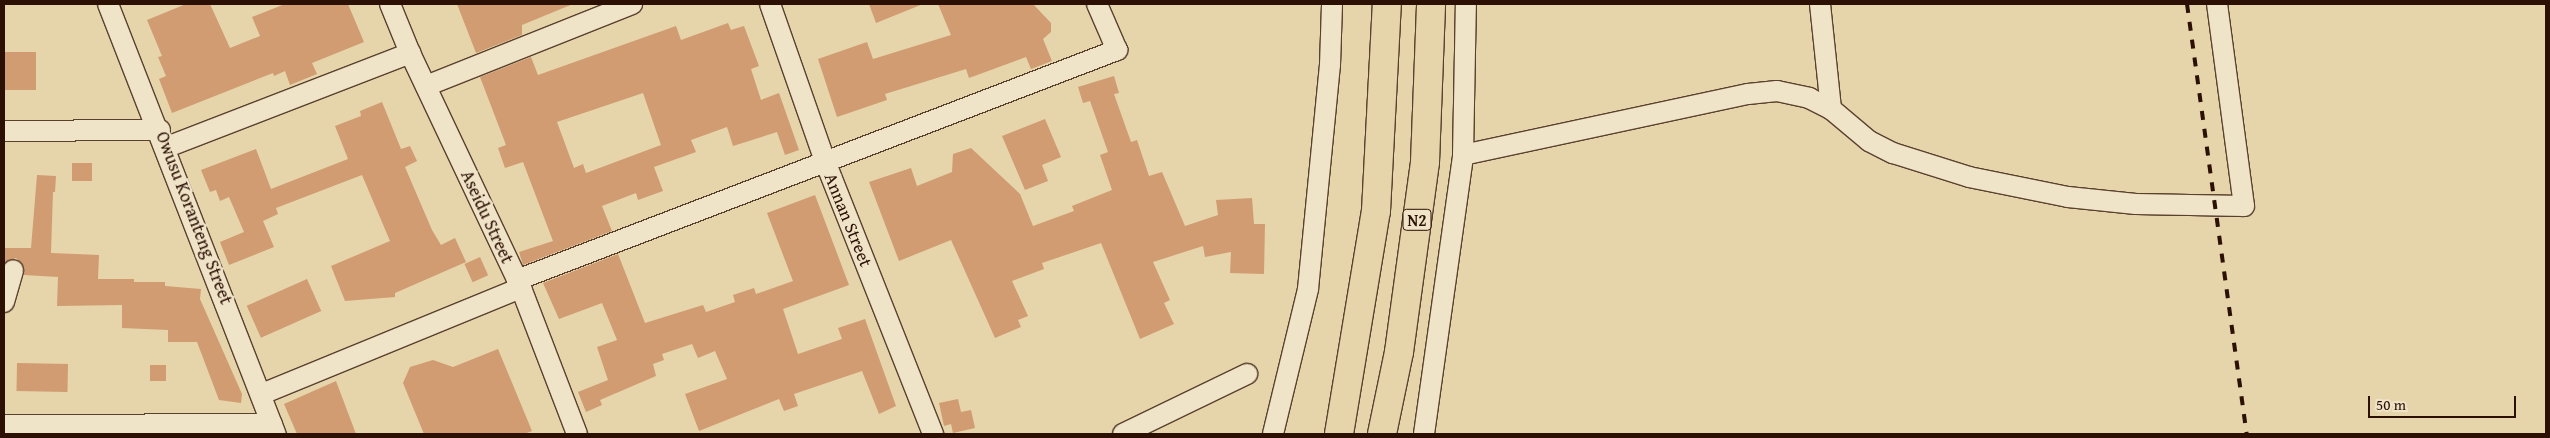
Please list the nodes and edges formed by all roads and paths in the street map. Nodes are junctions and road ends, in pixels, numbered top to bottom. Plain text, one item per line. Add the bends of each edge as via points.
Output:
1 (108, 4) edge
2 (390, 4) edge
3 (632, 4) edge
4 (770, 4) edge
5 (1097, 4) edge
6 (1332, 4) edge
7 (1386, 4) edge
8 (1431, 4) edge
9 (1466, 4) edge
10 (1820, 4) edge
11 (2216, 4) edge
12 (410, 53) junction
13 (426, 86) junction
14 (1831, 109) junction
15 (4, 131) edge
16 (163, 139) junction
17 (1463, 155) junction
18 (825, 161) junction
19 (13, 270) dead end
20 (519, 284) junction
21 (4, 302) edge
22 (1247, 374) dead end
23 (262, 394) junction
24 (4, 425) edge
25 (274, 429) edge
26 (577, 434) edge
27 (933, 434) edge
28 (1123, 434) edge
29 (1273, 434) edge
30 (1339, 434) edge
31 (1382, 434) edge
32 (1424, 434) edge

1 - 16 street, Owusu Koranteng Street
2 - 12 street, Aseidu Street
3 - 13 street
4 - 18 street, Annan Street
5 - 18 street via 1118,50
6 - 29 street via 1330,65 1308,289
7 - 30 highway, N2 via 1376,211
8 - 31 highway, N2 via 1425,162 1399,352
9 - 17 street
10 - 14 street
11 - 14 street via 2244,206 2136,204 2068,197 1969,177 1877,145
12 - 13 street, Aseidu Street
12 - 16 street
13 - 20 street, Aseidu Street
14 - 17 street via 1809,98 1777,91 1748,94
15 - 16 street
16 - 23 street, Owusu Koranteng Street
17 - 32 street
18 - 20 street
18 - 27 street, Annan Street
19 - 21 street
20 - 23 street
20 - 26 street, Aseidu Street
22 - 28 street
23 - 25 street, Owusu Koranteng Street
24 - 25 street

